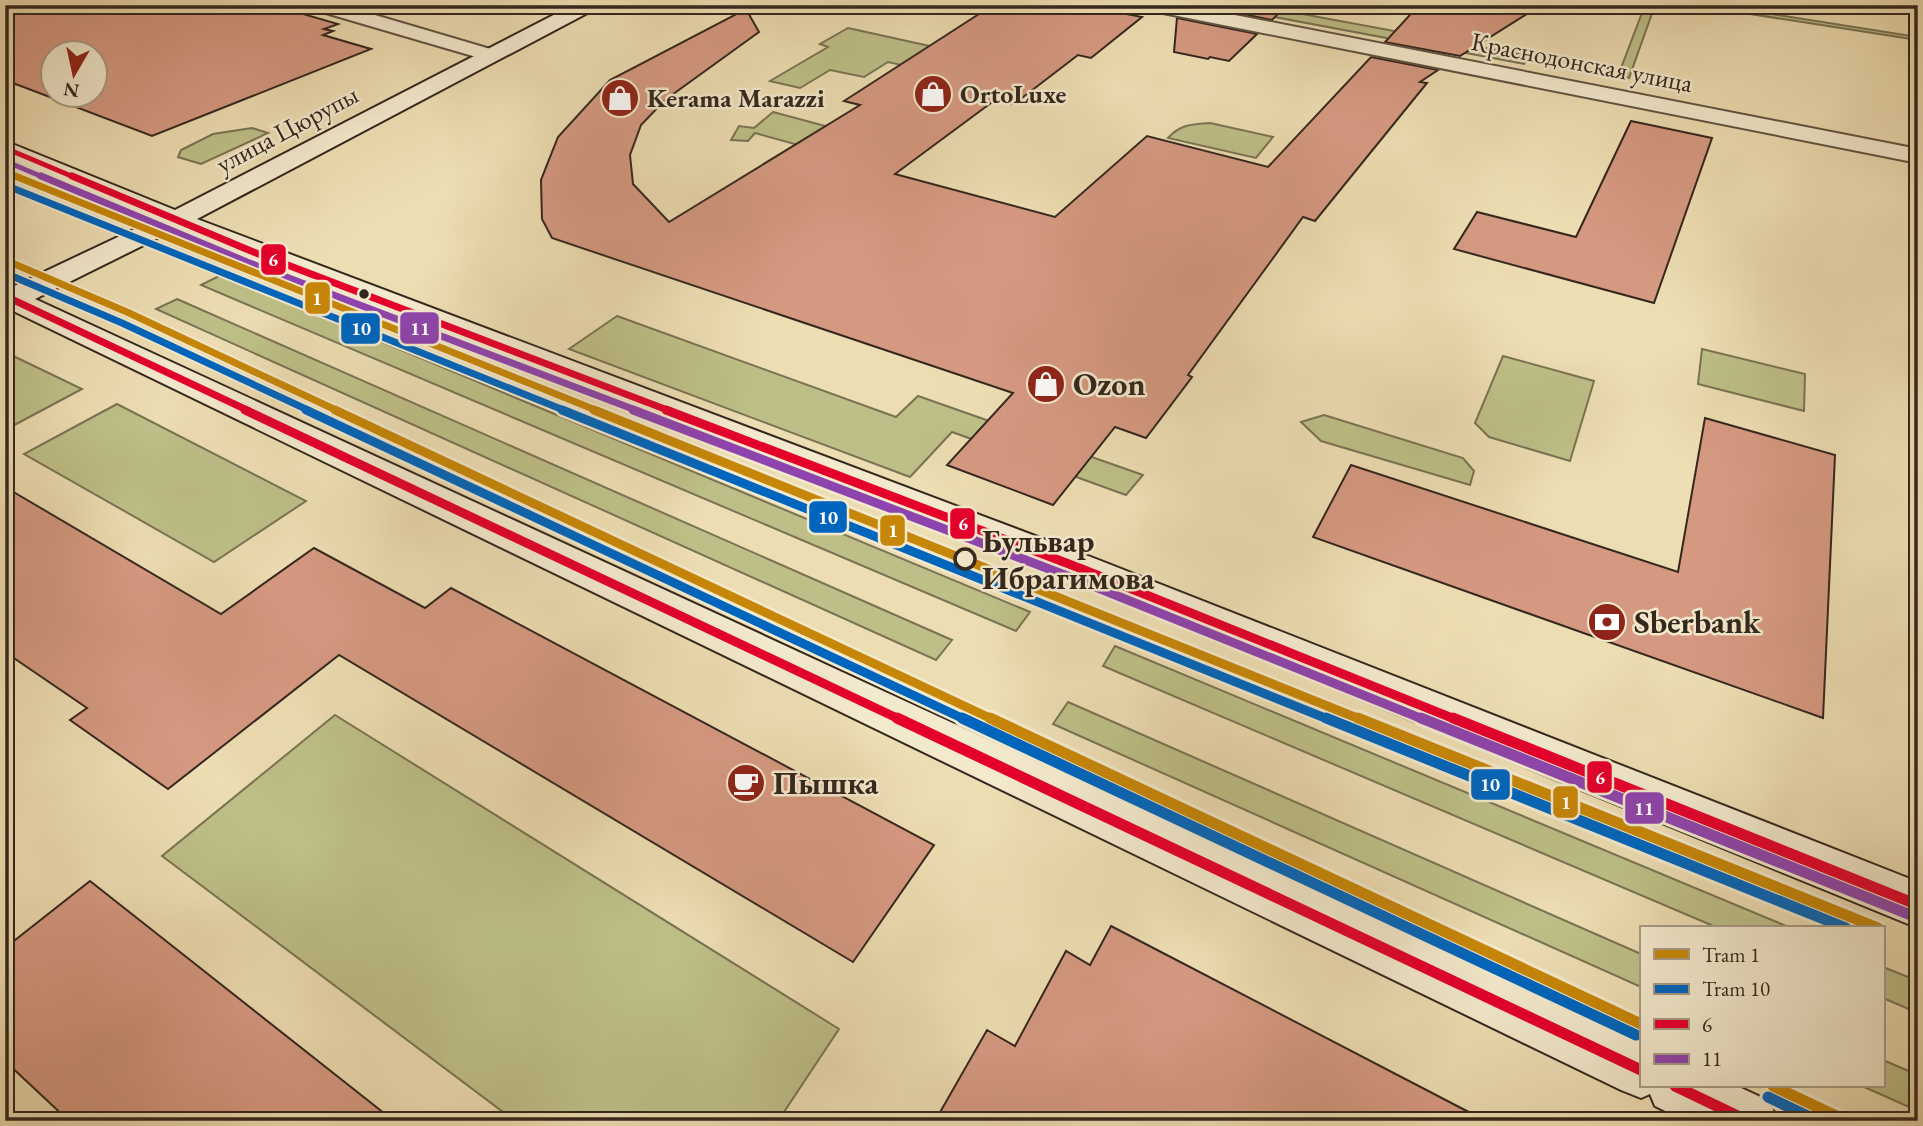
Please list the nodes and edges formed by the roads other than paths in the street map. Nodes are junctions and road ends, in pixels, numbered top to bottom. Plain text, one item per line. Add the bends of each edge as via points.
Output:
1 (318, 5) edge
2 (588, 5) edge
3 (1153, 5) edge
4 (490, 55) junction
5 (5, 148) edge
6 (1918, 156) edge
7 (177, 220) junction
8 (8, 297) edge
9 (1918, 905) edge
10 (1640, 1070) edge
11 (1679, 1088) edge
12 (1749, 1121) edge

1 - 4 main road
2 - 4 main road, улица Цюрупы
3 - 6 main road, Краснодонская улица
4 - 7 main road, улица Цюрупы
5 - 7 main road
7 - 8 main road, улица Цюрупы
7 - 9 main road via 1082,569
8 - 10 main road
11 - 12 main road

